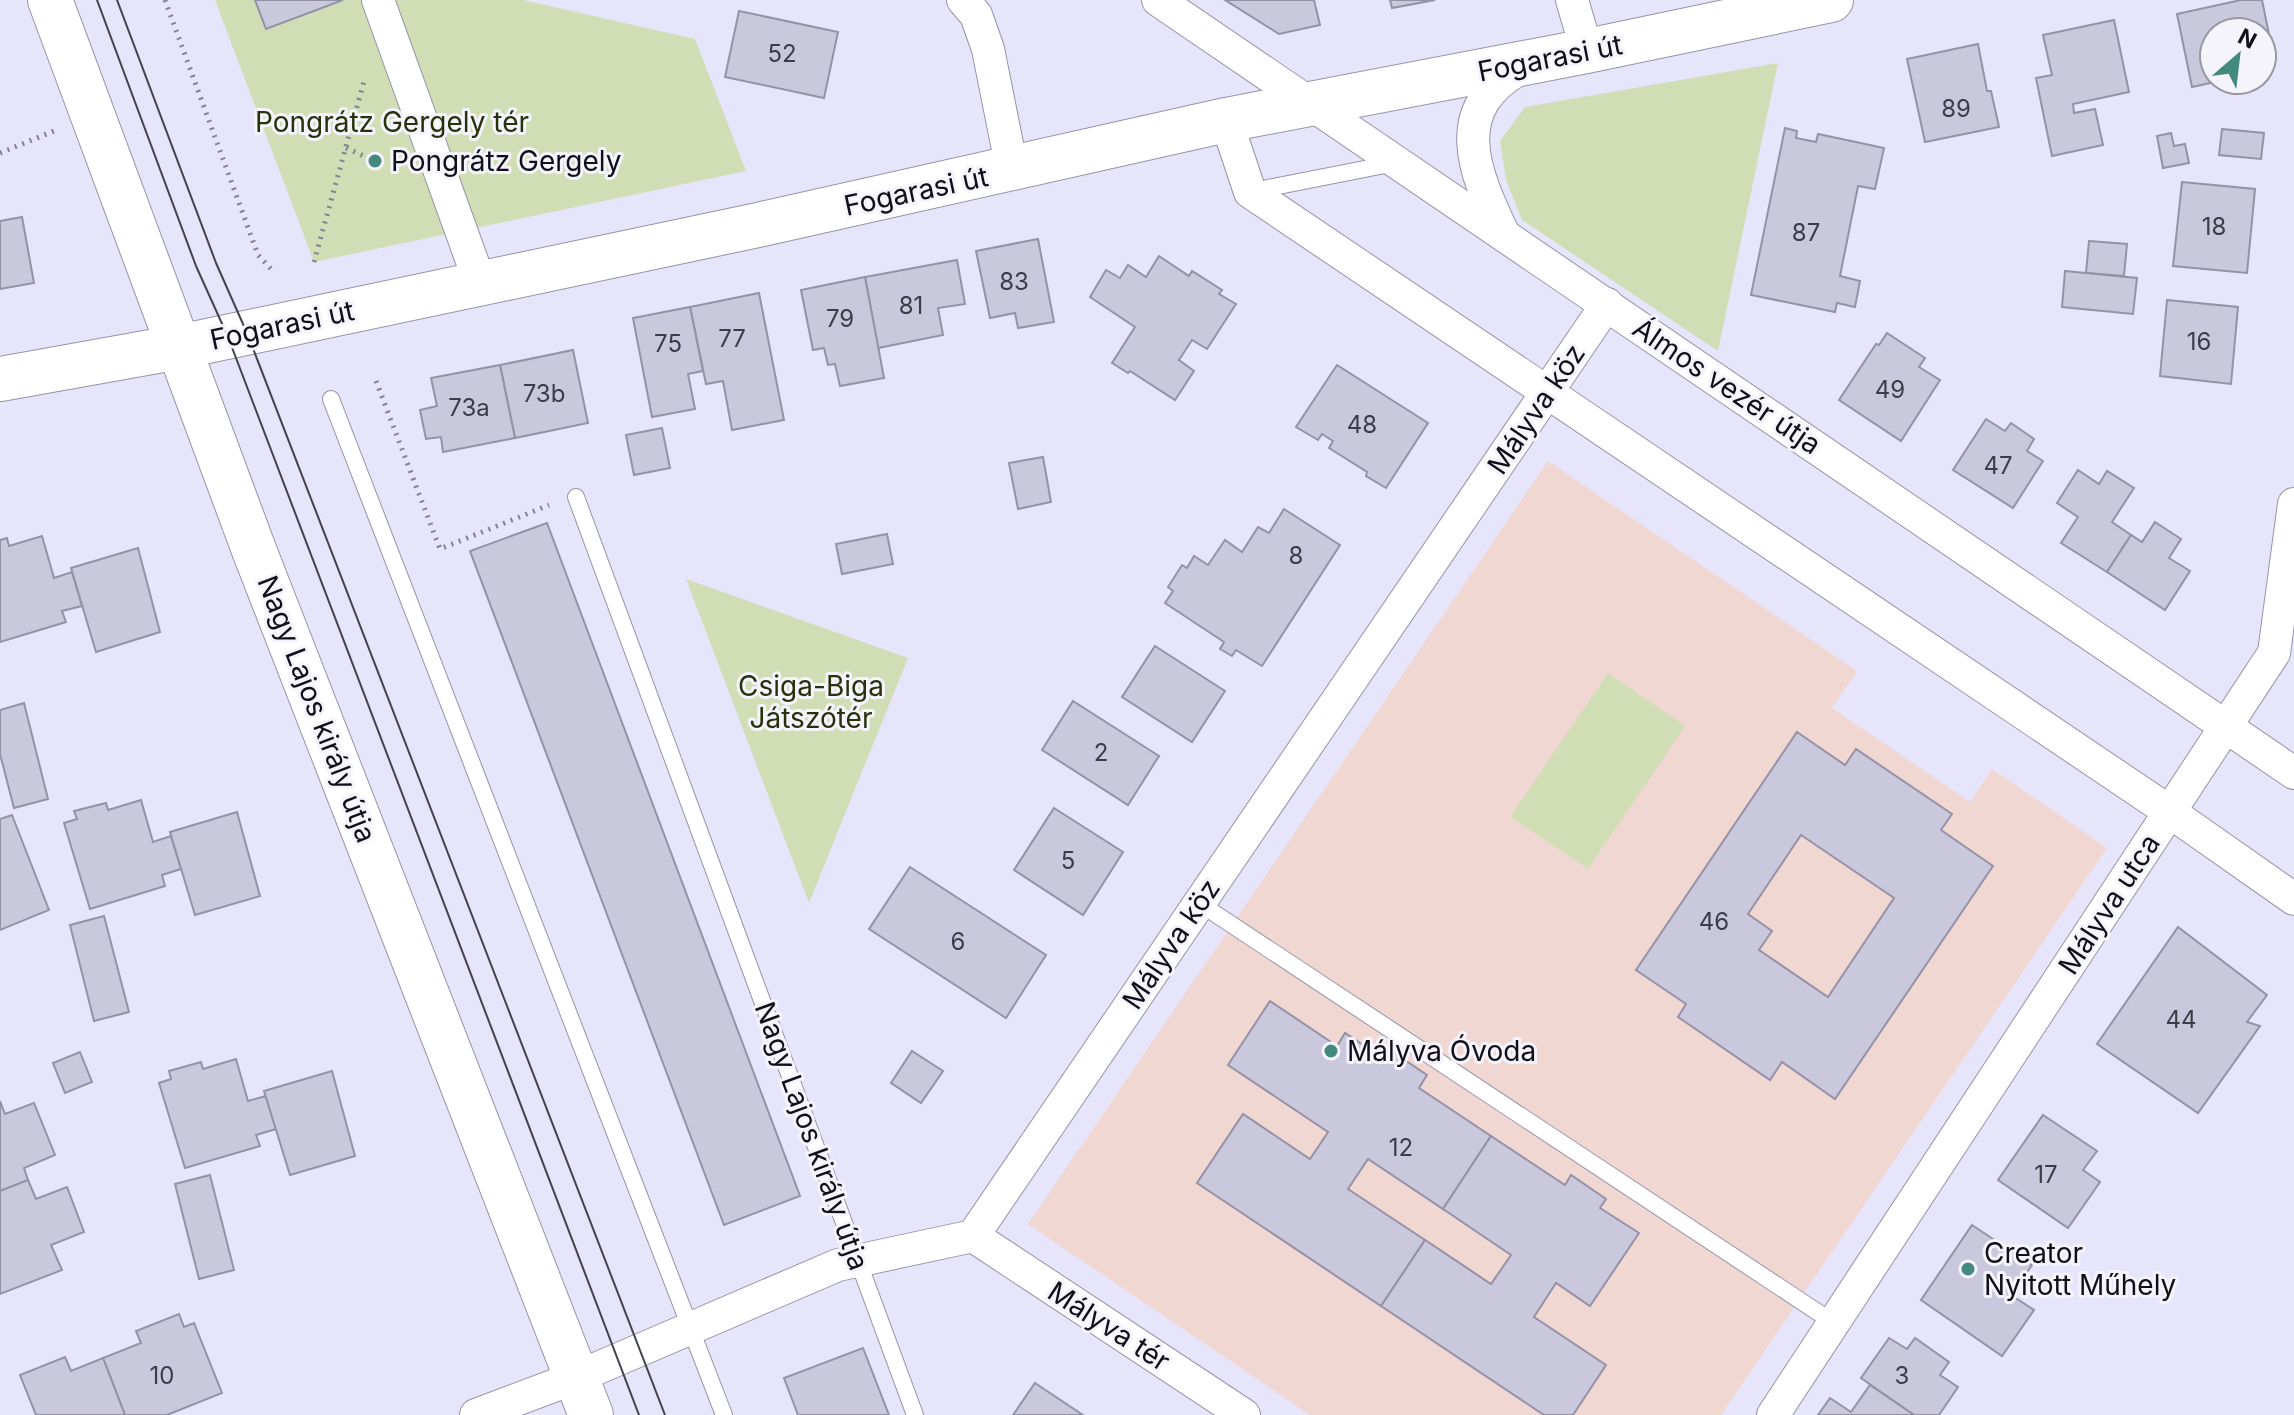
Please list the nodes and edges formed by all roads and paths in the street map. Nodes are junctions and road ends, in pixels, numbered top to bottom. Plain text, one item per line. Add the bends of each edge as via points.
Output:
1 (50, 0) edge
2 (165, 0) edge
3 (963, 0) edge
4 (1158, 0) edge
5 (1572, 0) edge
6 (1831, 0) edge
7 (381, 7) edge
8 (1587, 51) junction
9 (1534, 62) junction
10 (1312, 105) junction
11 (92, 115) junction
12 (1226, 120) junction
13 (346, 148) junction
14 (0, 153) edge
15 (375, 161) dead end
16 (1397, 163) junction
17 (1012, 169) junction
18 (1250, 192) junction
19 (1504, 235) junction
20 (314, 262) dead end
21 (273, 271) dead end
22 (480, 283) junction
23 (1607, 304) junction
24 (179, 347) junction
25 (0, 379) edge
26 (376, 381) dead end
27 (1547, 393) junction
28 (331, 399) dead end
29 (576, 497) joint
30 (2294, 504) edge
31 (2227, 725) junction
32 (2294, 773) edge
33 (2170, 812) junction
34 (2294, 899) edge
35 (1199, 903) junction
36 (973, 1236) junction
37 (858, 1262) junction
38 (1834, 1323) junction
39 (691, 1328) junction
40 (584, 1396) edge
41 (476, 1415) edge
42 (724, 1415) edge
43 (915, 1415) edge
44 (1244, 1415) edge
45 (1773, 1415) edge

1 - 11 main road, Nagy Lajos király útja
2 - 21 path via 258,255
3 - 17 street via 976,15 988,49
4 - 10 street, Álmos vezér útja
5 - 8 street
6 - 8 main road, Fogarasi út
7 - 13 path
7 - 22 street
8 - 9 main road, Fogarasi út
9 - 10 main road, Fogarasi út
9 - 19 street via 1489,93 1473,131 1477,173
10 - 12 main road, Fogarasi út
10 - 16 street, Álmos vezér útja
11 - 14 path
11 - 24 main road, Nagy Lajos király útja
12 - 17 main road, Fogarasi út
12 - 18 street
13 - 15 path
13 - 20 path
16 - 18 lane
16 - 19 street, Álmos vezér útja
17 - 22 main road, Fogarasi út
18 - 27 street
19 - 23 street, Álmos vezér útja
22 - 24 main road, Fogarasi út
23 - 27 street, Mályva köz
23 - 31 street, Álmos vezér útja
24 - 25 main road, Fogarasi út
24 - 40 main road, Nagy Lajos király útja
26 - 29 path via 440,549
27 - 33 street
27 - 35 street, Mályva köz
28 - 39 lane
29 - 37 lane, Nagy Lajos király útja
30 - 31 street, Mályva utca via 2274,653
31 - 32 street, Álmos vezér útja
31 - 33 street, Mályva utca
33 - 34 street
33 - 38 street, Mályva utca
35 - 36 street, Mályva köz
35 - 38 lane
36 - 37 street
36 - 44 street, Mályva tér
37 - 39 street via 838,1265
37 - 43 lane, Nagy Lajos király útja
38 - 45 street
39 - 40 street
39 - 42 lane
40 - 41 street

